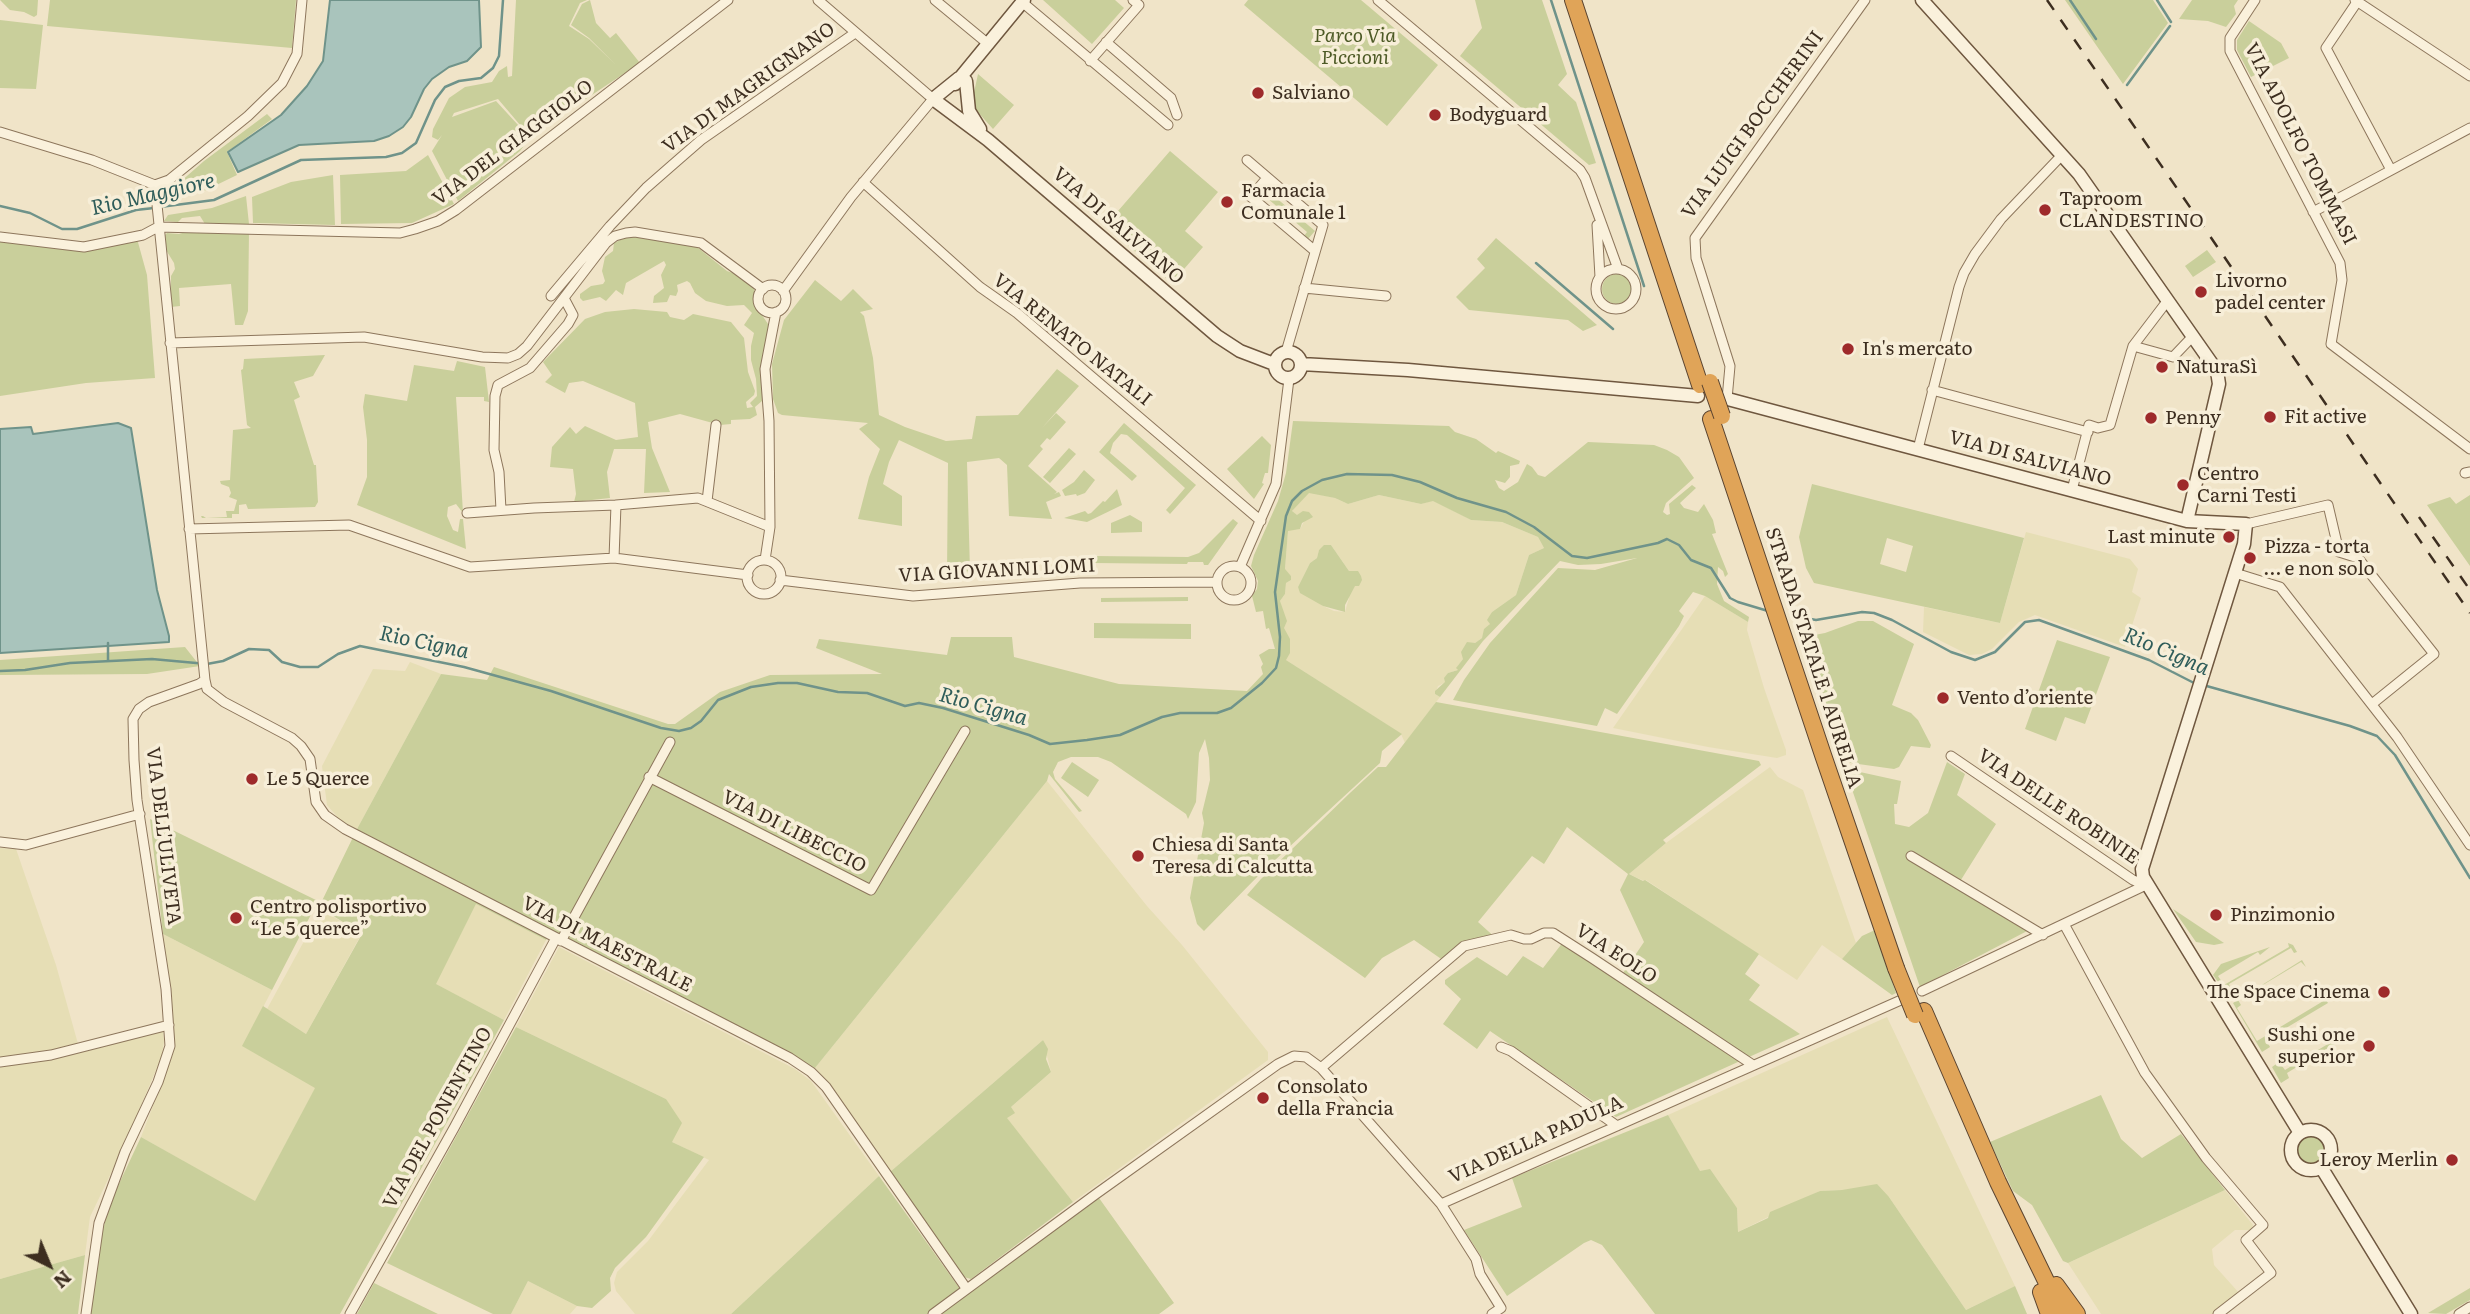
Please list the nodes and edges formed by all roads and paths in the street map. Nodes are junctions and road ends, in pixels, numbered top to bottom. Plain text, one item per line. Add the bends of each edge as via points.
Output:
1 (302, 0) edge
2 (727, 0) edge
3 (817, 0) edge
4 (935, 0) edge
5 (1378, 0) edge
6 (1573, 0) edge
7 (1584, 0) edge
8 (1866, 0) edge
9 (1922, 0) edge
10 (2255, 0) edge
11 (1023, 1) edge
12 (2356, 1) edge
13 (1136, 2) edge
14 (855, 33) junction
15 (987, 43) junction
16 (1106, 43) junction
17 (1090, 61) junction
18 (2470, 76) edge
19 (962, 80) junction
20 (935, 104) junction
21 (1177, 115) dead end
22 (1168, 125) dead end
23 (2470, 128) edge
24 (0, 132) edge
25 (988, 140) junction
26 (2062, 155) junction
27 (1247, 160) dead end
28 (2390, 170) junction
29 (1267, 178) junction
30 (863, 183) junction
31 (155, 185) junction
32 (1595, 209) junction
33 (2313, 212) junction
34 (158, 223) junction
35 (0, 237) edge
36 (1315, 251) junction
37 (1618, 269) junction
38 (1600, 277) junction
39 (1304, 288) junction
40 (763, 289) junction
41 (783, 291) junction
42 (551, 296) dead end
43 (1386, 296) dead end
44 (564, 298) junction
45 (2165, 304) dead end
46 (776, 312) junction
47 (2193, 336) junction
48 (170, 343) junction
49 (2133, 346) junction
50 (1286, 352) junction
51 (1274, 363) junction
52 (1301, 364) junction
53 (1289, 379) junction
54 (1703, 388) junction
55 (1932, 390) junction
56 (1726, 398) joint
57 (716, 425) dead end
58 (2088, 432) junction
59 (1917, 449) junction
60 (2470, 449) edge
61 (2072, 490) junction
62 (707, 501) junction
63 (616, 505) junction
64 (501, 510) junction
65 (467, 513) dead end
66 (1261, 521) junction
67 (2187, 521) junction
68 (2246, 524) junction
69 (770, 527) junction
70 (189, 529) junction
71 (614, 558) junction
72 (765, 560) junction
73 (1240, 567) junction
74 (2235, 573) junction
75 (748, 575) junction
76 (780, 580) junction
77 (1217, 582) junction
78 (204, 675) junction
79 (2372, 704) junction
80 (965, 732) dead end
81 (670, 742) dead end
82 (1951, 756) dead end
83 (649, 777) junction
84 (140, 814) junction
85 (0, 842) edge
86 (2470, 845) edge
87 (1911, 856) dead end
88 (2146, 885) junction
89 (2064, 925) junction
90 (2043, 935) junction
91 (558, 939) junction
92 (1922, 991) dead end
93 (1901, 1000) dead end
94 (1920, 1013) junction
95 (169, 1025) junction
96 (1501, 1047) dead end
97 (0, 1062) edge
98 (1753, 1065) junction
99 (1321, 1068) junction
100 (1617, 1126) junction
101 (2300, 1132) junction
102 (2321, 1167) junction
103 (1441, 1203) junction
104 (2032, 1251) junction
105 (966, 1288) junction
106 (2470, 1307) edge
107 (86, 1314) edge
108 (350, 1314) edge
109 (933, 1314) edge
110 (1492, 1314) edge
111 (2050, 1314) edge
112 (2062, 1314) edge
113 (2077, 1314) edge
114 (2218, 1314) edge
115 (2411, 1314) edge
116 (2459, 1314) edge

1 - 31 street via 298,54 276,91 169,180
2 - 34 street, VIA DEL GIAGGIOLO via 438,221 400,233
3 - 14 street, VIA DI SALVIANO
4 - 15 street
5 - 32 street via 1580,170
6 - 54 highway, STRADA STATALE 1 AURELIA
7 - 54 highway, STRADA STATALE 1 AURELIA
8 - 56 street, VIA LUIGI BOCCHERINI via 1695,238 1696,258 1730,366
9 - 26 street
10 - 33 street, VIA ADOLFO TOMMASI via 2230,38 2230,51
11 - 15 street
11 - 17 street
12 - 18 street
12 - 28 street via 2326,48
13 - 16 street
14 - 20 street, VIA DI SALVIANO
14 - 42 street, VIA DI MAGRIGNANO via 680,158 610,226
15 - 19 street
16 - 17 street
16 - 21 street via 1171,98
17 - 22 street
19 - 20 street
19 - 25 street via 969,111
20 - 25 street, VIA DI SALVIANO
20 - 30 street
23 - 28 street
24 - 31 street
25 - 51 street, VIA DI SALVIANO via 1217,336
26 - 47 street
26 - 55 street via 2001,219 1964,273
27 - 29 street
28 - 33 street
29 - 36 street via 1322,225
29 - 36 street via 1251,197
30 - 41 street
30 - 66 street, VIA RENATO NATALI via 980,287 1017,313
31 - 34 street
32 - 37 street
32 - 38 street
33 - 60 street, VIA ADOLFO TOMMASI via 2343,274 2331,344
34 - 35 street, VIA DEL GIAGGIOLO via 143,235 84,247
34 - 48 street
36 - 39 street
37 - 38 street
37 - 38 street via 1630,274 1636,285 1634,298 1625,307 1612,309 1601,303 1596,292
39 - 43 street
39 - 50 street
40 - 41 street via 773,285
40 - 44 street via 701,243 635,232 610,240
40 - 46 street via 760,306
41 - 46 street via 785,303
44 - 48 street via 527,346 503,359 364,337
44 - 64 street via 573,315 568,324 530,368 498,385 494,450
45 - 49 street
46 - 69 street via 765,369
47 - 49 street via 2173,357
47 - 67 street via 2219,381
48 - 70 street
49 - 58 street via 2110,425 2090,425
50 - 51 street
50 - 52 street via 1297,356
51 - 53 street via 1278,375
52 - 53 street via 1298,374
52 - 54 street
53 - 66 street via 1279,472
54 - 94 highway, STRADA STATALE 1 AURELIA, bridge via 1717,417
55 - 58 street
55 - 59 street
56 - 59 street, VIA DI SALVIANO
57 - 62 street
58 - 61 street
59 - 61 street, VIA DI SALVIANO
61 - 67 street, VIA DI SALVIANO
62 - 63 street
62 - 69 street
63 - 64 street
63 - 71 street
64 - 65 street
66 - 73 street
67 - 68 street, VIA DI SALVIANO
68 - 74 street
68 - 79 street, VIA DI SALVIANO via 2329,505 2339,552 2358,558 2434,654
69 - 72 street
70 - 71 street via 349,524 470,567
70 - 78 street
71 - 75 street
72 - 75 street via 754,564
72 - 76 street via 778,568
73 - 77 street via 1225,569
73 - 77 street via 1251,579 1243,597 1224,597
74 - 79 street via 2280,587
74 - 88 street via 2142,869
75 - 76 street via 750,586 759,593 771,592
76 - 77 street, VIA GIOVANNI LOMI via 913,596 1080,583
78 - 84 street, VIA DELL'ULIVETA via 199,684 149,702 134,716
78 - 91 street, VIA DI MAESTRALE via 207,690 301,746 310,759 316,802 345,830
79 - 86 street
80 - 83 street, VIA DI LIBECCIO via 871,890
81 - 83 street
82 - 88 street, VIA DELLE ROBINIE
83 - 91 street
84 - 85 street via 26,845
84 - 95 street, VIA DELL'ULIVETA
87 - 90 street
88 - 89 street
88 - 101 street
89 - 90 street
89 - 114 street via 2145,1073 2206,1158 2263,1226 2246,1240 2271,1273
90 - 92 street
91 - 105 street, VIA DI MAESTRALE via 811,1072
91 - 108 street, VIA DEL PONENTINO
93 - 98 street, VIA DELLA PADULA
94 - 104 highway, STRADA STATALE 1 AURELIA
94 - 111 highway, STRADA STATALE 1 AURELIA via 1969,1142
95 - 97 street via 51,1055
95 - 107 street, VIA DELL'ULIVETA via 170,1046 158,1082 99,1223
96 - 100 street
98 - 99 street, VIA EOLO via 1553,933 1544,933 1531,939 1511,936 1464,946
98 - 100 street, VIA DELLA PADULA
99 - 103 street, VIA DELLA PADULA
99 - 105 street via 1297,1055 1278,1064
100 - 103 street, VIA DELLA PADULA
101 - 102 street via 2316,1130 2328,1139 2330,1155
101 - 102 street via 2291,1147 2293,1160 2307,1170
102 - 115 street
103 - 110 street via 1501,1308
104 - 112 highway, STRADA STATALE 1 AURELIA
104 - 113 highway
105 - 109 street
106 - 116 street

